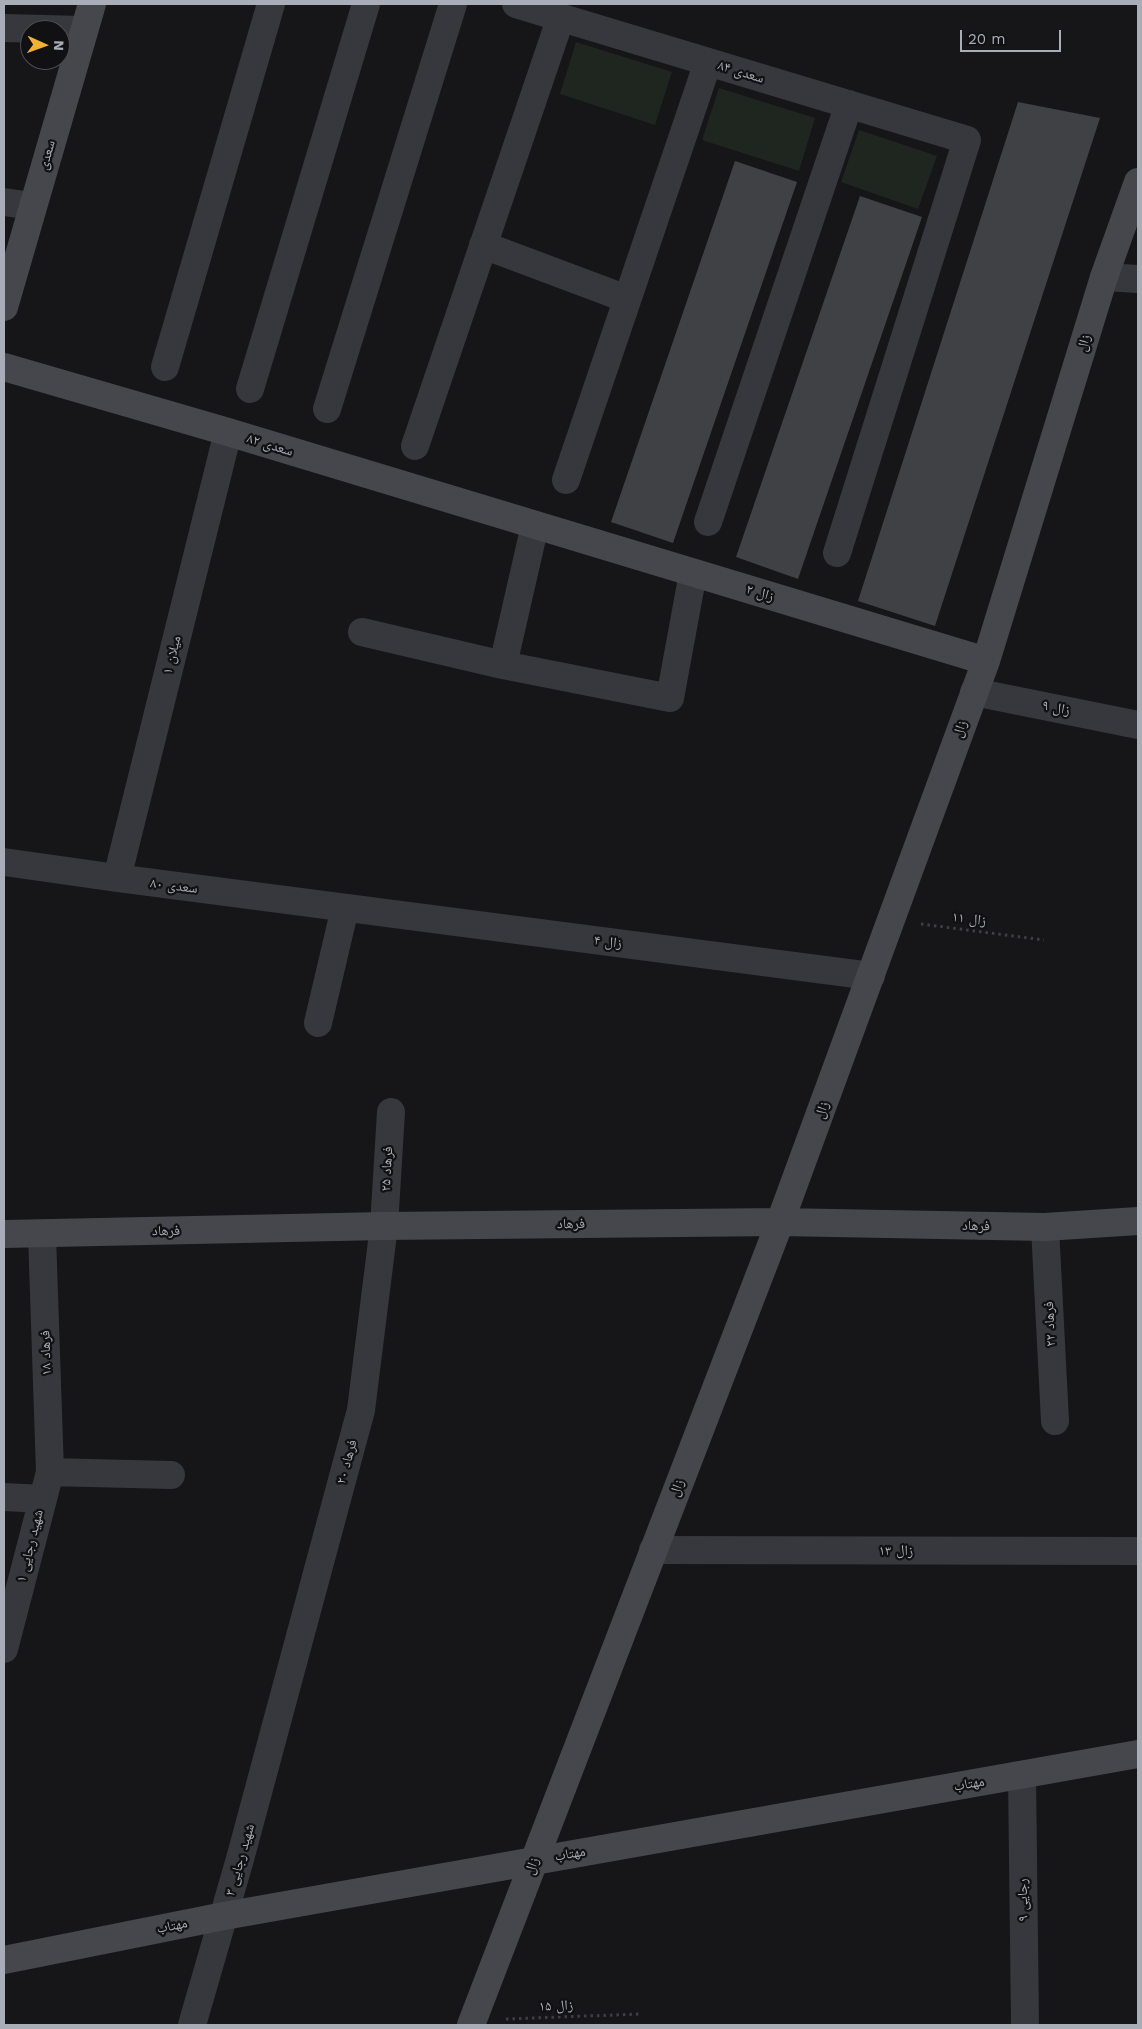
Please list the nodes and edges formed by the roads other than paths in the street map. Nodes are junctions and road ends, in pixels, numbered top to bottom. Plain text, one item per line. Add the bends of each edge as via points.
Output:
1 (92, 4) edge
2 (271, 4) edge
3 (366, 4) edge
4 (453, 4) edge
5 (516, 4) edge
6 (561, 18) junction
7 (4, 28) edge
8 (83, 30) junction
9 (708, 62) junction
10 (849, 104) junction
11 (1138, 182) edge
12 (4, 202) edge
13 (32, 206) junction
14 (483, 245) junction
15 (1104, 277) junction
16 (1138, 279) edge
17 (628, 300) junction
18 (4, 307) edge
19 (4, 367) edge
20 (165, 367) dead end
21 (250, 389) dead end
22 (327, 409) dead end
23 (228, 432) junction
24 (415, 446) dead end
25 (566, 480) dead end
26 (708, 522) dead end
27 (535, 526) junction
28 (837, 553) dead end
29 (693, 573) junction
30 (362, 632) dead end
31 (986, 661) junction
32 (503, 665) junction
33 (974, 692) junction
34 (1138, 725) edge
35 (4, 862) edge
36 (117, 878) junction
37 (345, 908) junction
38 (871, 976) junction
39 (318, 1023) dead end
40 (391, 1112) dead end
41 (1138, 1221) edge
42 (780, 1222) junction
43 (384, 1226) junction
44 (1045, 1227) junction
45 (4, 1234) edge
46 (42, 1234) junction
47 (1055, 1421) dead end
48 (50, 1472) junction
49 (171, 1475) dead end
50 (4, 1497) edge
51 (42, 1499) junction
52 (653, 1550) junction
53 (1138, 1551) edge
54 (4, 1649) edge
55 (285, 1693) joint
56 (1138, 1754) edge
57 (1022, 1775) junction
58 (534, 1860) junction
59 (224, 1916) junction
60 (4, 1960) edge
61 (472, 2023) edge
62 (192, 2025) edge
63 (1025, 2025) edge

1 - 8 street, سعدی
2 - 20 street
3 - 21 street
4 - 22 street
5 - 6 street, سعدی ۸۴
6 - 9 street, سعدی ۸۴
6 - 14 street
7 - 8 street
8 - 13 street, سعدی
9 - 10 street, سعدی ۸۴
9 - 17 street
10 - 26 street
10 - 28 street, سعدی ۸۴ via 967,140
11 - 15 street, زال
12 - 13 street
13 - 18 street, سعدی
14 - 17 street
14 - 24 street
15 - 16 street
15 - 31 street, زال
17 - 25 street
19 - 23 street, سعدی ۸۲
23 - 27 street, سعدی ۸۲
23 - 36 street, میلان ۱
27 - 29 street, زال ۲
27 - 32 street
29 - 31 street, زال ۲
29 - 32 street via 670,698
30 - 32 street
31 - 33 street, زال
33 - 34 street, زال ۹
33 - 38 street, زال
35 - 36 street, سعدی ۸۰
36 - 37 street, سعدی ۸۰
37 - 38 street, زال ۴
37 - 39 street
38 - 42 street, زال
40 - 43 street, فرهاد ۲۵
41 - 44 street, فرهاد
42 - 43 street, فرهاد
42 - 44 street, فرهاد
42 - 52 street, زال
43 - 46 street, فرهاد
43 - 55 street, فرهاد ۲۰ via 361,1410
44 - 47 street, فرهاد ۲۲
45 - 46 street, فرهاد
46 - 48 street, فرهاد ۱۸
48 - 49 street
48 - 51 street, شهید رجایی ۱
50 - 51 street
51 - 54 street, شهید رجایی ۱
52 - 53 street, زال ۱۳
52 - 58 street, زال
55 - 59 street, شهید رجایی ۳
56 - 57 street, مهتاب
57 - 58 street, مهتاب
57 - 63 street, رجایی ۹
58 - 59 street, مهتاب
58 - 61 street, زال
59 - 60 street, مهتاب
59 - 62 street, شهید رجایی ۳

